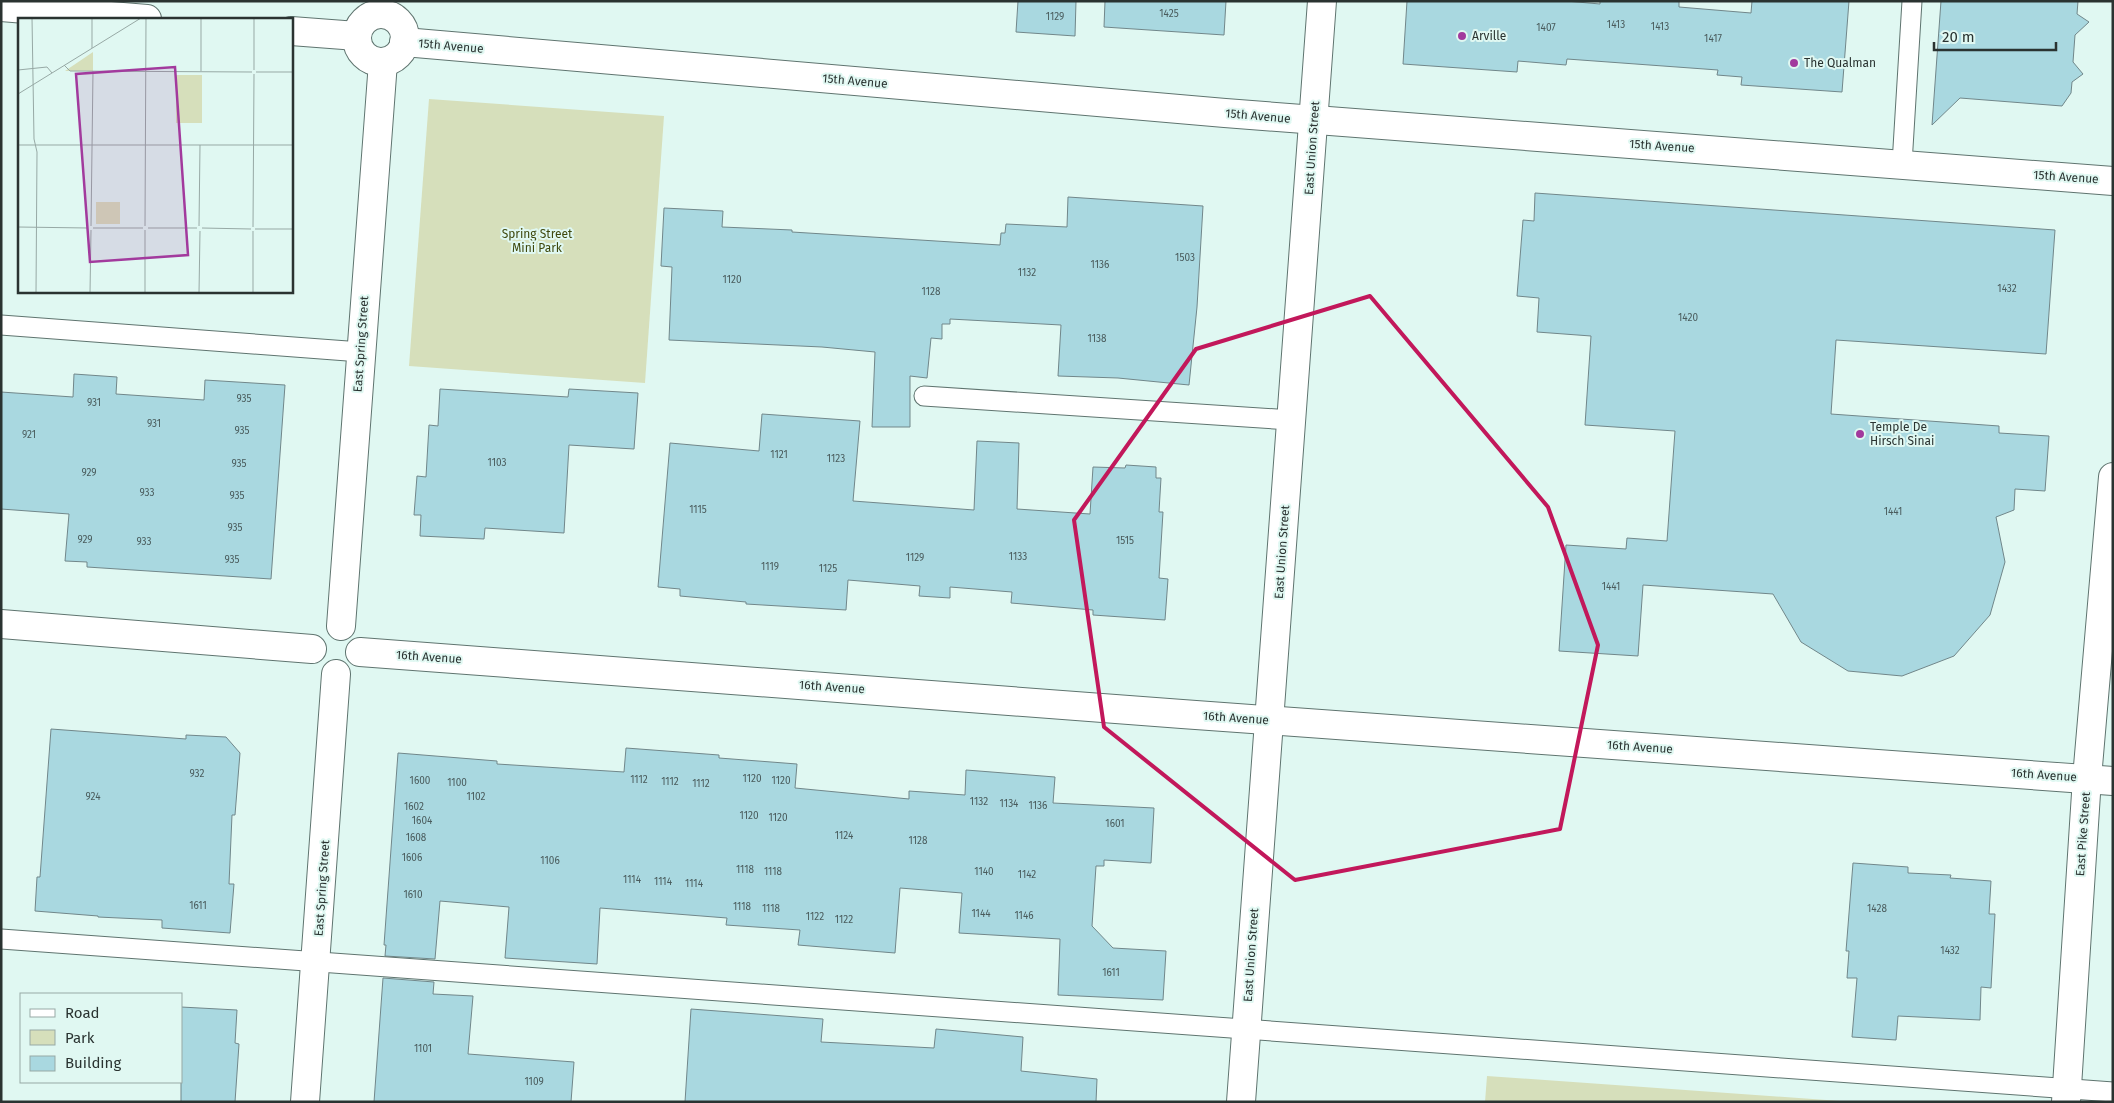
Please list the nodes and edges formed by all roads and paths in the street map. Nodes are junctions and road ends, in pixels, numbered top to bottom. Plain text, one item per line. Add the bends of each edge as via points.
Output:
1 (1322, 1) edge
2 (1912, 1) edge
3 (1, 7) edge
4 (385, 8) edge
5 (135, 18) edge
6 (292, 31) edge
7 (357, 36) junction
8 (404, 42) junction
9 (383, 62) junction
10 (1314, 120) junction
11 (1902, 164) junction
12 (2113, 181) edge
13 (1, 325) edge
14 (360, 352) junction
15 (924, 396) dead end
16 (1291, 420) junction
17 (2113, 477) edge
18 (1, 624) edge
19 (341, 626) junction
20 (312, 649) junction
21 (360, 652) junction
22 (336, 674) junction
23 (1269, 720) junction
24 (2100, 779) edge
25 (1, 940) edge
26 (316, 962) junction
27 (1246, 1030) junction
28 (2113, 1092) edge
29 (2066, 1095) edge
30 (305, 1102) edge
31 (1241, 1102) edge

1 - 10 street, East Union Street
2 - 11 lane
3 - 5 street
4 - 7 street via 362,23
4 - 8 street via 399,23
6 - 7 street
7 - 9 street via 363,54
8 - 9 street via 396,56
8 - 10 street, 15th Avenue
9 - 14 street, East Spring Street
10 - 11 street, 15th Avenue
10 - 16 street, East Union Street
11 - 12 street, 15th Avenue
13 - 14 lane
14 - 19 street, East Spring Street
15 - 16 lane
16 - 23 street, East Union Street
17 - 24 street, East Pike Street
18 - 20 street
19 - 20 street via 320,632
19 - 21 street via 354,634 359,641
20 - 22 street via 318,667
21 - 22 street via 349,671
21 - 23 street, 16th Avenue
22 - 26 street, East Spring Street
23 - 24 street, 16th Avenue
23 - 27 street, East Union Street
24 - 29 street, East Pike Street
25 - 26 lane
26 - 27 lane
26 - 30 street, East Spring Street
27 - 29 lane
27 - 31 street, East Union Street
28 - 29 lane

